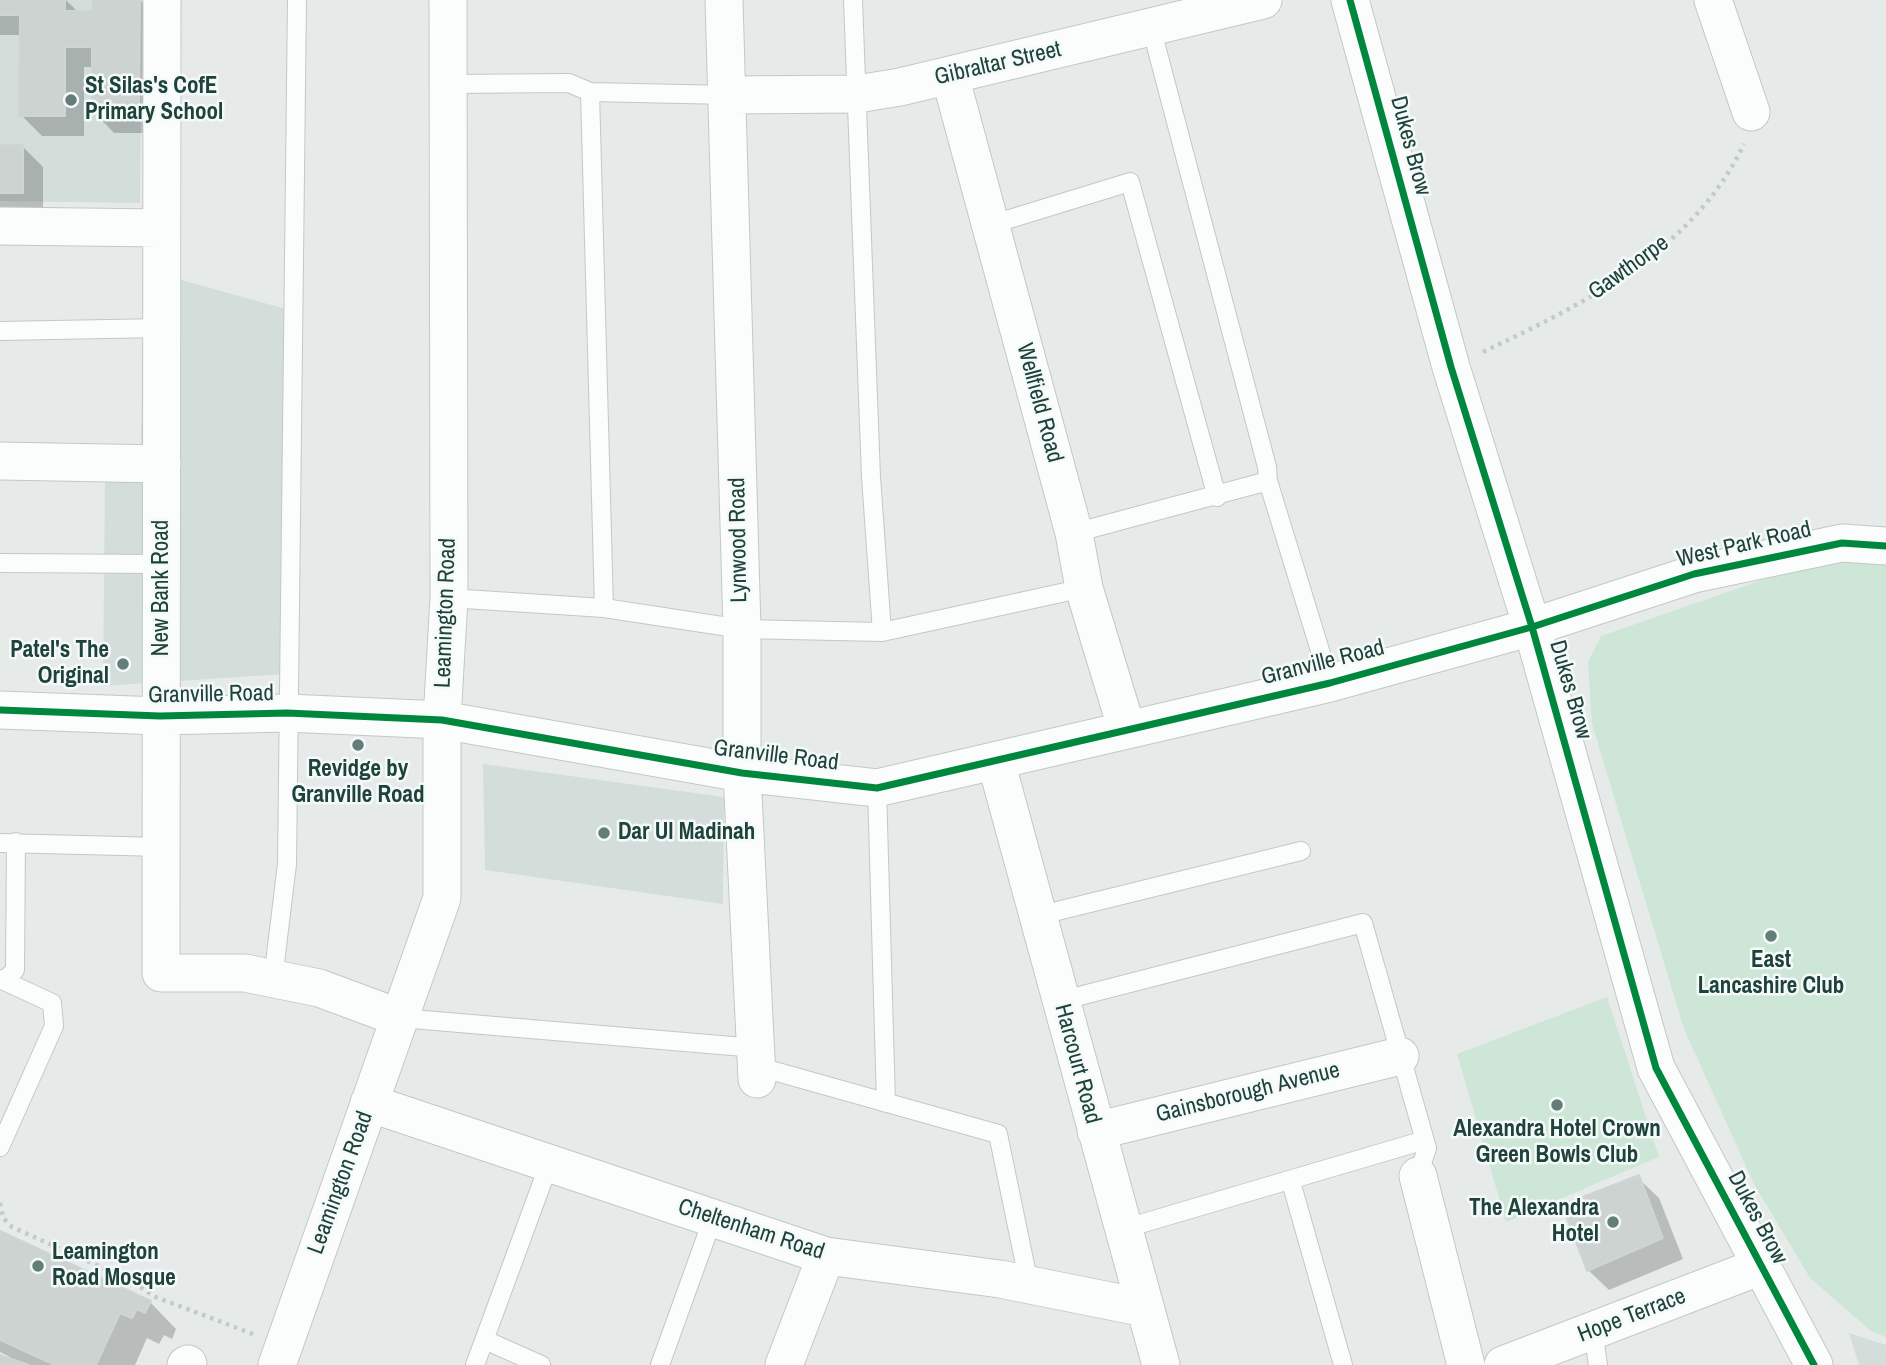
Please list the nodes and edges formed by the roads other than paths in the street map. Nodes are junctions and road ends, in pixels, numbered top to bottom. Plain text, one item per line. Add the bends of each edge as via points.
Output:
1 (162, 0) edge
2 (297, 0) edge
3 (448, 0) edge
4 (724, 0) edge
5 (853, 0) edge
6 (1350, 0) edge
7 (1713, 0) edge
8 (1244, 2) edge
9 (1151, 27) junction
10 (950, 76) junction
11 (449, 84) junction
12 (590, 92) junction
13 (857, 94) junction
14 (729, 95) junction
15 (1751, 112) road end
16 (990, 225) junction
17 (0, 226) edge
18 (161, 228) junction
19 (162, 328) junction
20 (0, 331) edge
21 (0, 461) edge
22 (162, 464) junction
23 (1268, 481) junction
24 (1217, 496) junction
25 (1074, 533) junction
26 (1886, 546) edge
27 (0, 563) edge
28 (163, 564) junction
29 (1084, 588) junction
30 (449, 597) junction
31 (604, 608) junction
32 (1532, 627) junction
33 (741, 629) junction
34 (882, 632) junction
35 (1330, 683) junction
36 (0, 710) edge
37 (287, 713) junction
38 (160, 716) junction
39 (442, 720) junction
40 (1127, 730) junction
41 (996, 762) junction
42 (742, 772) junction
43 (877, 788) junction
44 (8, 843) edge
45 (162, 846) junction
46 (1301, 851) dead end
47 (1037, 916) junction
48 (273, 979) junction
49 (2, 980) edge
50 (1060, 1001) junction
51 (400, 1018) junction
52 (1400, 1056) junction
53 (756, 1064) junction
54 (886, 1102) junction
55 (369, 1103) junction
56 (1096, 1131) junction
57 (1425, 1140) junction
58 (0, 1147) edge
59 (549, 1164) junction
60 (1418, 1176) joint
61 (1291, 1182) junction
62 (713, 1218) junction
63 (1123, 1229) junction
64 (827, 1255) junction
65 (1761, 1266) junction
66 (1029, 1284) junction
67 (1145, 1307) junction
68 (485, 1340) junction
69 (1595, 1348) edge
70 (280, 1355) edge
71 (475, 1365) edge
72 (541, 1365) edge
73 (660, 1365) edge
74 (784, 1365) edge
75 (1160, 1365) edge
76 (1343, 1365) edge
77 (1466, 1365) edge
78 (1503, 1365) edge
79 (1814, 1365) edge

1 - 18 street, New Bank Road
2 - 37 lane
3 - 11 street, Leamington Road
4 - 14 street, Lynwood Road
5 - 13 lane
6 - 32 street, Dukes Brow via 1451,367
7 - 15 street
8 - 9 street, Gibraltar Street
9 - 10 street, Gibraltar Street
9 - 23 lane
10 - 13 street, Gibraltar Street
10 - 16 street, Wellfield Road
11 - 12 lane via 569,83
11 - 30 street, Leamington Road
12 - 14 lane
12 - 31 lane
13 - 14 street, Gibraltar Street
13 - 34 lane via 871,477
14 - 33 street, Lynwood Road
16 - 24 lane via 1130,182
16 - 25 street, Wellfield Road
17 - 18 street
18 - 19 street, New Bank Road
19 - 20 lane
19 - 22 street, New Bank Road
21 - 22 street
22 - 28 street, New Bank Road
23 - 24 lane
23 - 35 lane
24 - 25 lane
25 - 29 street, Wellfield Road
26 - 32 street, West Park Road via 1842,543 1694,574
27 - 28 lane
28 - 38 street, New Bank Road
29 - 34 lane
29 - 40 street, Wellfield Road
30 - 31 lane
30 - 39 street, Leamington Road
31 - 33 lane
32 - 35 street, Granville Road
32 - 65 street, Dukes Brow via 1656,1068
33 - 34 lane
33 - 42 street, Lynwood Road
35 - 40 street, Granville Road
36 - 38 street, Granville Road
37 - 38 street, Granville Road
37 - 39 street, Granville Road
37 - 48 lane via 288,864
38 - 45 street, New Bank Road
39 - 42 street, Granville Road
39 - 51 street, Leamington Road via 442,898
40 - 41 street, Granville Road
41 - 43 street, Granville Road
41 - 47 street, Harcourt Road
42 - 43 street, Granville Road
42 - 53 street, Lynwood Road
43 - 54 lane
44 - 45 lane
44 - 49 lane via 15,970
45 - 48 street, New Bank Road via 161,973 245,973
46 - 47 lane
47 - 50 street, Harcourt Road
48 - 51 street, New Bank Road via 319,988
49 - 58 lane via 52,1003 54,1026
50 - 52 lane via 1363,923
50 - 56 street, Harcourt Road
51 - 53 lane
51 - 55 street, Leamington Road
52 - 56 street, Gainsborough Avenue
52 - 57 lane
53 - 54 lane
54 - 66 lane via 998,1134
55 - 59 street, Cheltenham Road
55 - 70 street, Leamington Road
56 - 63 street, Harcourt Road
57 - 60 lane
57 - 61 lane
59 - 62 street, Cheltenham Road
59 - 68 lane
60 - 77 street
61 - 63 lane
61 - 76 lane
62 - 64 street, Cheltenham Road
62 - 73 lane
63 - 67 street, Harcourt Road
64 - 66 street, Cheltenham Road
64 - 74 street
65 - 69 street, Hope Terrace
65 - 79 street, Dukes Brow
66 - 67 street, Cheltenham Road
67 - 75 street, Harcourt Road
68 - 71 lane
68 - 72 lane
69 - 78 street, Hope Terrace

